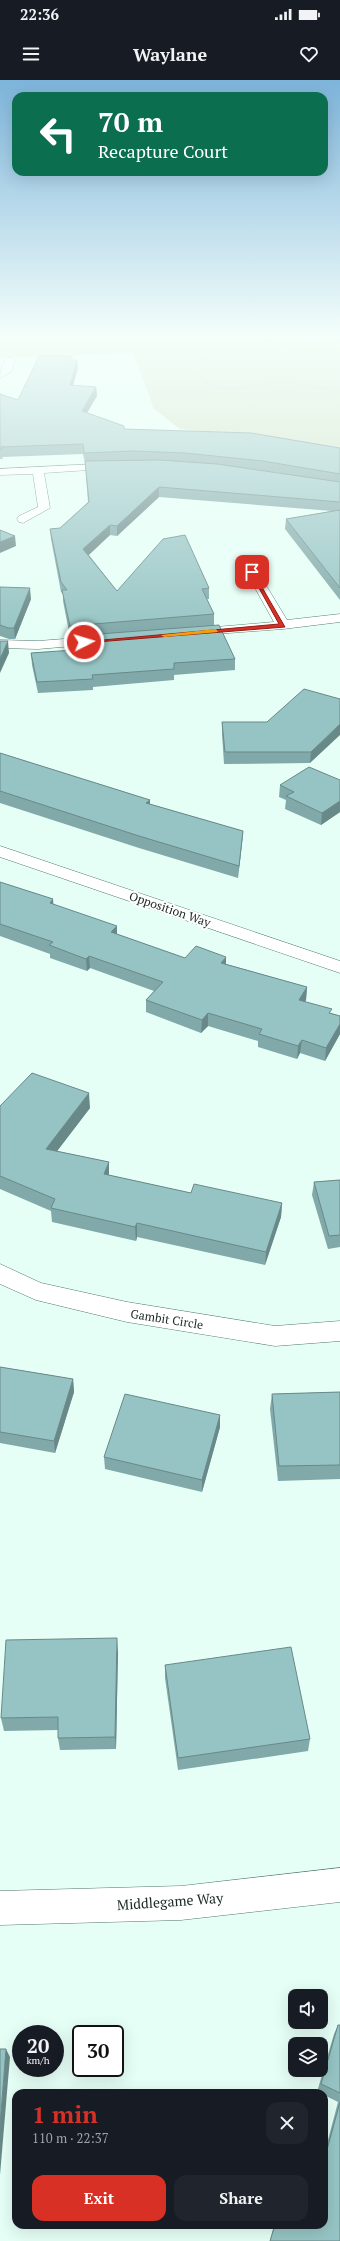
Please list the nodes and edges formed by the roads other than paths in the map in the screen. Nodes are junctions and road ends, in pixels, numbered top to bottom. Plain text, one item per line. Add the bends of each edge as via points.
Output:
1 (127, 465) edge
2 (38, 469) junction
3 (0, 472) edge
4 (23, 519) dead end
5 (252, 572) dead end
6 (340, 618) edge
7 (283, 625) junction
8 (180, 634) edge
9 (117, 639) edge
10 (0, 644) edge
11 (0, 851) edge
12 (340, 967) edge
13 (0, 1274) edge
14 (340, 1331) edge
15 (340, 1885) edge
16 (0, 1908) edge

1 - 2 street
2 - 3 street
2 - 4 street via 44,508
5 - 7 street
6 - 7 street
7 - 8 street
9 - 10 street via 38,646
11 - 12 street, Opposition Way
13 - 14 street, Gambit Circle via 36,1290 127,1312 275,1336
15 - 16 street, Middlegame Way via 180,1903

